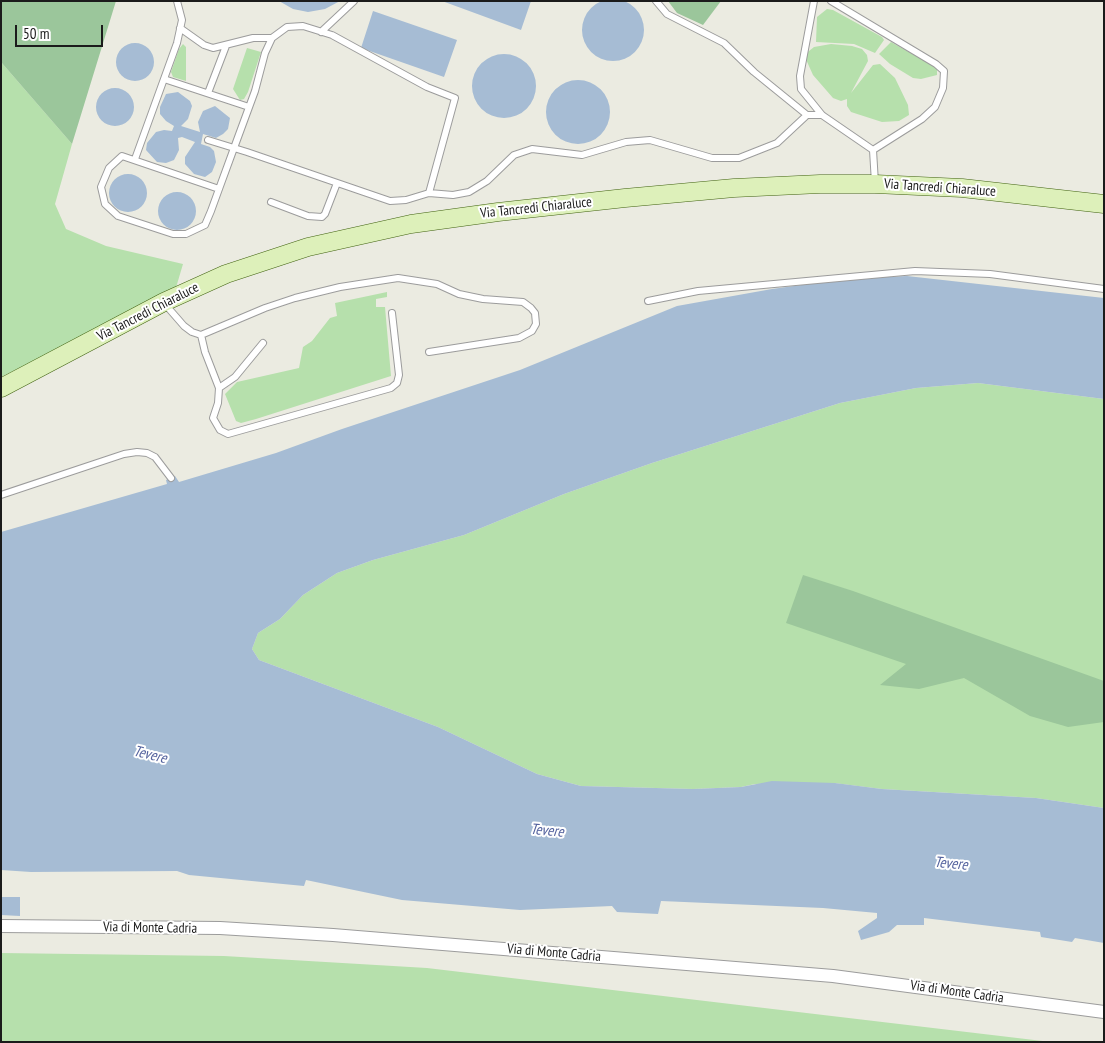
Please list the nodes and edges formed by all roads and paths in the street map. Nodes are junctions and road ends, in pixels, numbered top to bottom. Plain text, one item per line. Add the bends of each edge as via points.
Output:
1 (177, 1) edge
2 (354, 1) edge
3 (656, 1) edge
4 (814, 1) edge
5 (831, 1) edge
6 (180, 28) junction
7 (321, 32) junction
8 (272, 38) junction
9 (226, 46) junction
10 (164, 79) junction
11 (208, 93) junction
12 (249, 107) junction
13 (822, 115) junction
14 (806, 116) junction
15 (208, 140) dead end
16 (234, 148) junction
17 (873, 150) junction
18 (134, 159) junction
19 (337, 183) junction
20 (875, 184) junction
21 (219, 189) junction
22 (429, 192) junction
23 (271, 202) dead end
24 (1104, 204) edge
25 (1104, 289) edge
26 (648, 301) dead end
27 (164, 302) junction
28 (392, 313) dead end
29 (201, 335) junction
30 (263, 343) dead end
31 (429, 352) dead end
32 (1, 388) edge
33 (219, 388) junction
34 (171, 478) dead end
35 (1, 495) edge
36 (1, 926) edge
37 (1104, 1012) edge

1 - 6 lane via 182,20
2 - 7 lane
3 - 14 lane via 667,14 724,43
4 - 13 lane via 800,80 802,93
5 - 17 lane via 944,71 943,88 935,107
6 - 9 lane via 204,45 213,48
6 - 10 lane
7 - 8 lane via 303,26 287,27
7 - 22 lane via 427,87 455,98
8 - 9 lane via 253,38
8 - 12 lane
9 - 11 lane
10 - 11 lane
10 - 18 lane
11 - 12 lane
12 - 16 lane
13 - 14 lane
13 - 17 lane
14 - 22 lane via 777,142 739,158 712,158 650,140 626,142 582,155 532,149 514,155 487,181 470,192 453,195
15 - 16 lane
16 - 19 lane
16 - 21 lane
17 - 20 lane
18 - 21 lane
18 - 21 lane via 122,156 104,176 101,187 105,204 118,216 174,234 186,234 205,225
19 - 22 lane via 390,201 416,198
19 - 23 lane via 322,217 308,216
20 - 24 street, Via Tancredi Chiaraluce via 985,190
20 - 27 street, Via Tancredi Chiaraluce via 734,188 411,224 277,256
25 - 26 lane via 990,274 915,271 715,289
27 - 29 lane via 184,326
27 - 32 street, Via Tancredi Chiaraluce
28 - 33 lane via 399,375 391,388 228,434 220,430 213,418
29 - 31 lane via 295,298 398,278 437,284 459,294 483,299 523,302 535,313 536,324 532,331 519,338
29 - 33 lane
30 - 33 lane via 235,377
34 - 35 lane via 155,457 137,452
36 - 37 street, Via di Monte Cadria via 220,928 323,934 833,976

